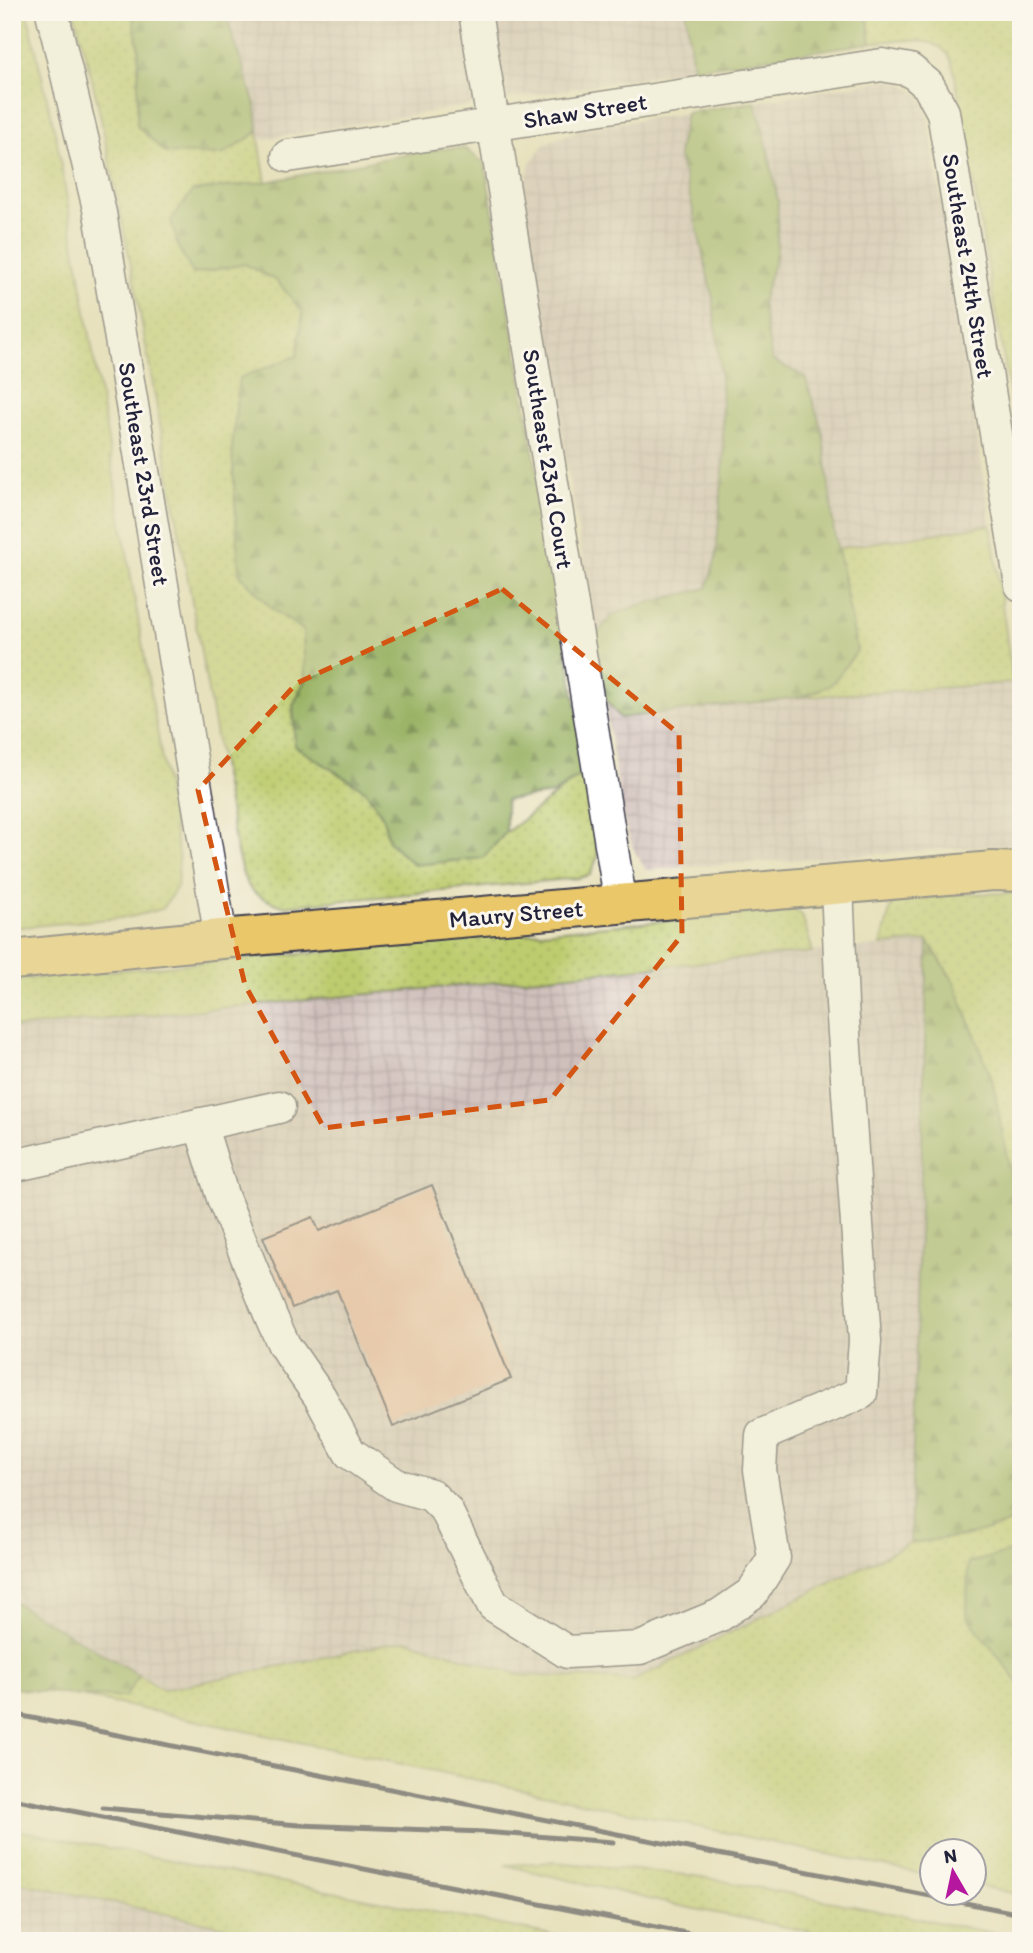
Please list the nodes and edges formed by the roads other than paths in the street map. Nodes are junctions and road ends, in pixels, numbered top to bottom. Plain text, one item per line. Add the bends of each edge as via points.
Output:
1 (52, 12) edge
2 (475, 12) edge
3 (882, 65) joint
4 (494, 124) junction
5 (288, 156) dead end
6 (1021, 585) edge
7 (1021, 872) edge
8 (837, 885) junction
9 (621, 905) junction
10 (220, 939) junction
11 (12, 960) edge
12 (279, 1107) dead end
13 (200, 1124) junction
14 (12, 1166) edge

1 - 10 street, Southeast 23rd Street via 100,213
2 - 4 street, Southeast 23rd Court
3 - 4 street, Shaw Street
3 - 6 street, Southeast 24th Street via 910,70 928,85 943,112
4 - 5 street, Shaw Street
4 - 9 street, Southeast 23rd Court
7 - 8 main road, Maury Street
8 - 9 main road, Maury Street
8 - 13 street via 865,1341 861,1393 762,1435 761,1471 774,1558 752,1594 720,1615 640,1648 567,1652 493,1605 446,1510 431,1495 397,1485 350,1453 272,1319 223,1198
9 - 10 main road, Maury Street
10 - 11 main road, Maury Street
12 - 13 street
13 - 14 street

